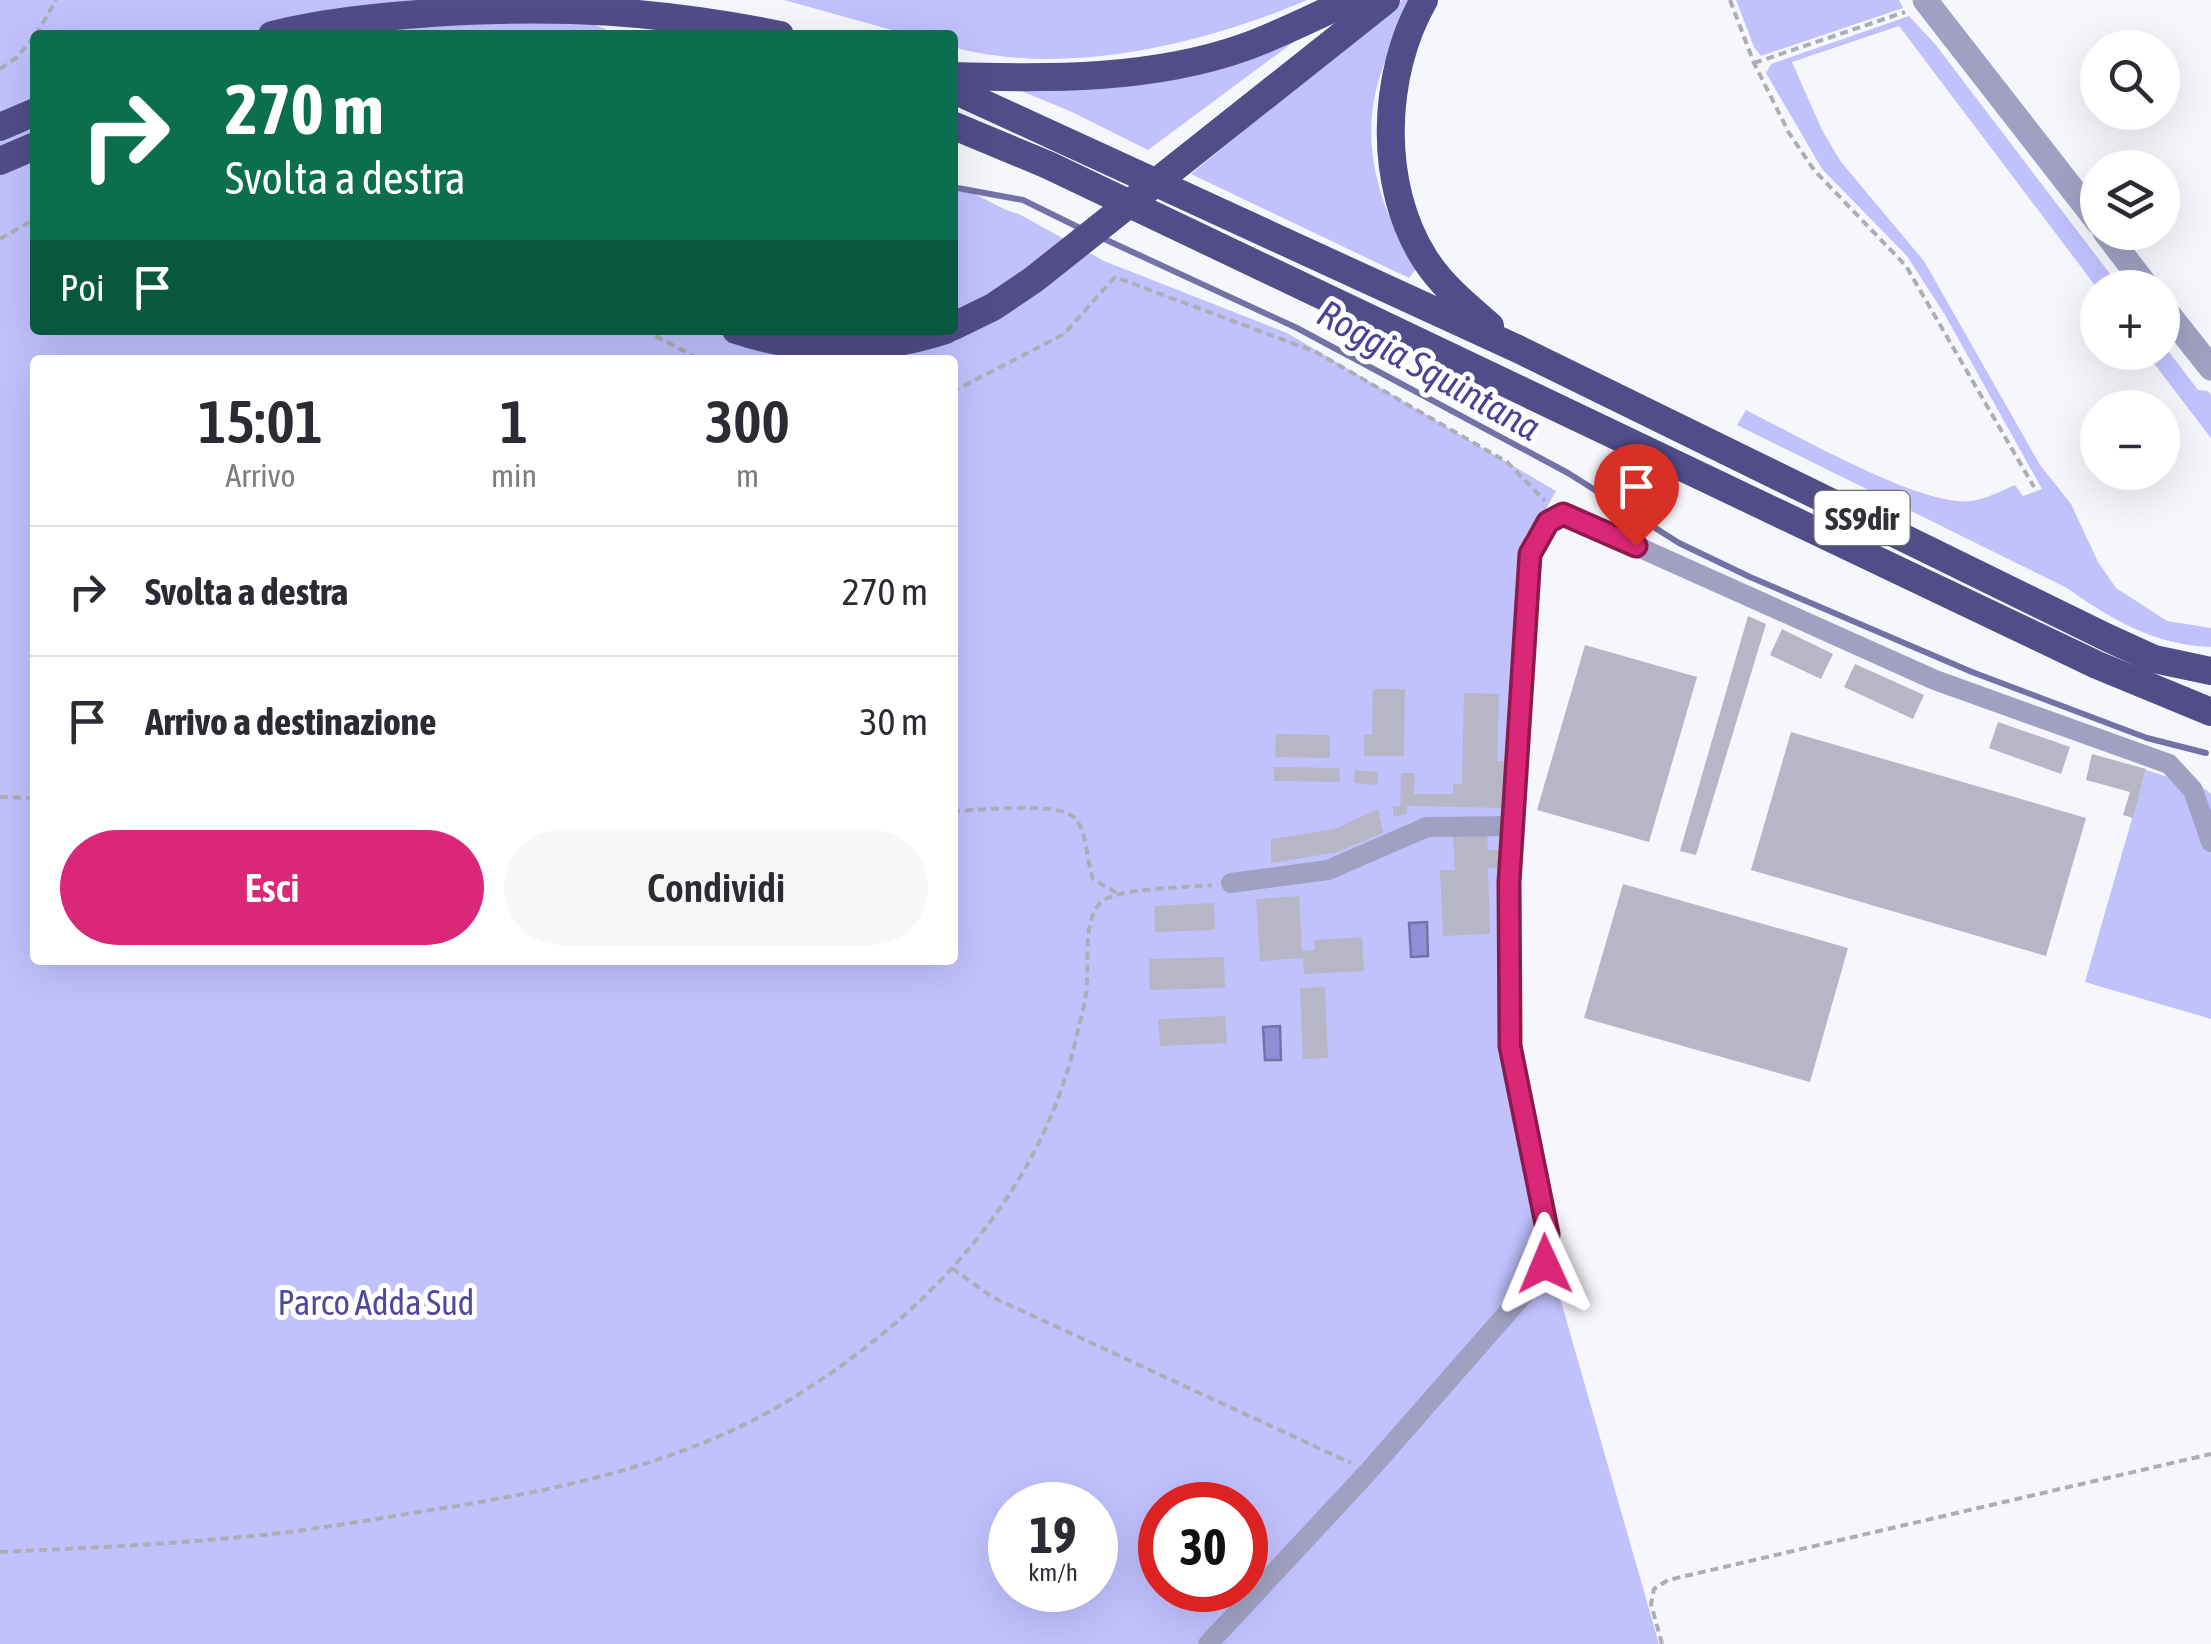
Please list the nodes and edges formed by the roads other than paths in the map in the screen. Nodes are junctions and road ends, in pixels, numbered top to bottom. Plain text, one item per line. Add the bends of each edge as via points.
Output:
1 (1351, 0) edge
2 (1386, 0) edge
3 (1424, 0) edge
4 (1929, 1) edge
5 (293, 30) edge
6 (756, 30) edge
7 (958, 76) edge
8 (958, 92) edge
9 (30, 114) edge
10 (0, 127) edge
11 (958, 127) edge
12 (30, 148) edge
13 (0, 162) edge
14 (2080, 198) edge
15 (958, 323) edge
16 (2180, 329) edge
17 (755, 335) edge
18 (930, 335) edge
19 (1518, 350) junction
20 (2211, 368) edge
21 (2211, 671) edge
22 (2211, 712) edge
23 (1513, 826) junction
24 (2211, 842) edge
25 (1231, 883) road end
26 (1208, 1644) edge

1 - 7 highway via 1244,48 1172,67 1088,76
2 - 15 highway via 1033,280
3 - 19 highway via 1410,24 1393,94 1400,208 1445,284
4 - 14 street
5 - 6 highway via 508,8 699,18
8 - 19 highway, SS9dir
9 - 10 highway
11 - 22 highway, SS9dir via 2096,665
12 - 13 highway
16 - 20 street
17 - 18 highway via 842,348 898,345
19 - 21 highway, SS9dir via 2124,645
23 - 24 street via 1530,554 1558,515 1935,680 2169,764 2193,790
23 - 25 street via 1427,827 1328,870
23 - 26 street via 1510,1046 1548,1249 1538,1278

